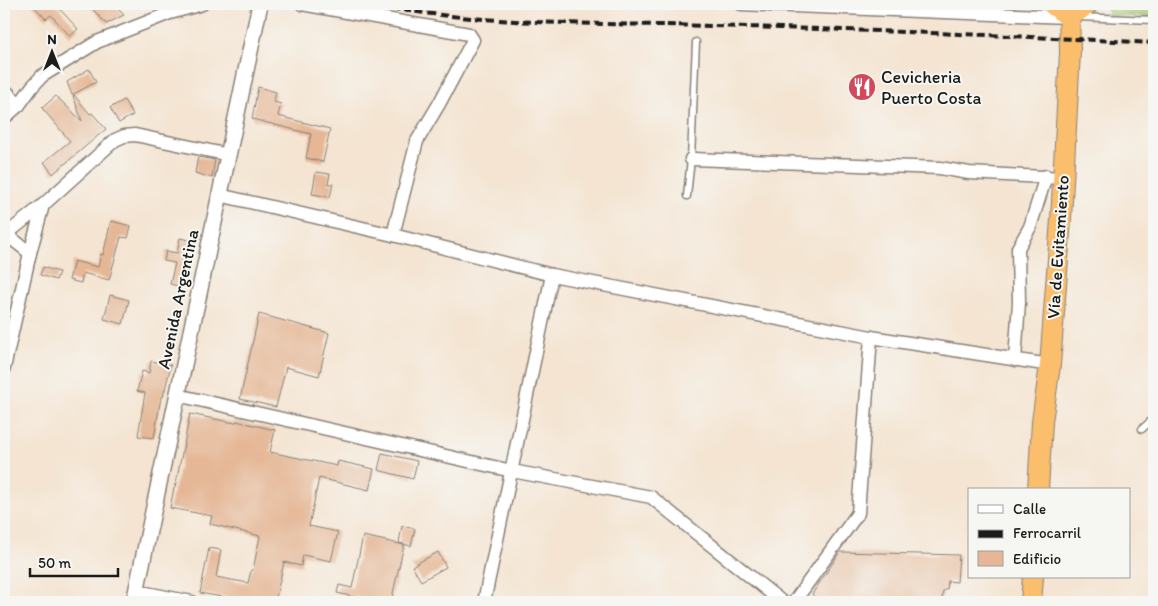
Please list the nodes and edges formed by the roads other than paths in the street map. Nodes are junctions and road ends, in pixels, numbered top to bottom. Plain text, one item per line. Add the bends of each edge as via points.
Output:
1 (202, 4) edge
2 (260, 4) edge
3 (302, 4) edge
4 (741, 4) edge
5 (1052, 4) edge
6 (1088, 4) edge
7 (1069, 10) edge
8 (1154, 20) edge
9 (696, 42) dead end
10 (32, 88) junction
11 (4, 89) edge
12 (19, 105) junction
13 (4, 118) edge
14 (229, 155) junction
15 (690, 159) junction
16 (1055, 177) junction
17 (219, 195) junction
18 (687, 196) dead end
19 (43, 206) junction
20 (5, 235) edge
21 (393, 235) junction
22 (30, 253) junction
23 (552, 275) junction
24 (871, 337) junction
25 (1015, 360) junction
26 (1050, 364) junction
27 (4, 368) edge
28 (177, 395) junction
29 (1154, 418) edge
30 (1142, 429) dead end
31 (512, 471) junction
32 (1038, 488) edge
33 (1033, 578) edge
34 (135, 596) edge
35 (192, 602) edge
36 (484, 602) edge
37 (782, 602) edge
38 (794, 602) edge
39 (1031, 602) edge

1 - 10 street via 97,42 42,76
2 - 14 street, Avenida Argentina
3 - 21 street via 469,34 472,40 416,142
4 - 7 street
5 - 7 highway
6 - 7 highway
7 - 8 lane
7 - 16 highway, Vía de Evitamiento via 1070,52
9 - 15 lane
10 - 11 street via 17,92
10 - 12 street
11 - 12 street
12 - 13 street
14 - 17 street, Avenida Argentina
14 - 19 street via 135,135 124,136 115,140
15 - 16 street via 940,168 969,173
15 - 18 lane
16 - 25 street via 1018,248
16 - 26 highway, Vía de Evitamiento
17 - 21 street
17 - 28 street, Avenida Argentina
19 - 20 street
19 - 22 street
20 - 22 street
21 - 23 street
22 - 27 street
23 - 24 street
23 - 31 street
24 - 25 street
24 - 38 street via 858,513
25 - 26 street
26 - 32 highway, Vía de Evitamiento
28 - 31 street
28 - 34 street, Avenida Argentina
29 - 30 lane
31 - 36 street
31 - 37 street via 651,497
33 - 39 highway
34 - 35 street

